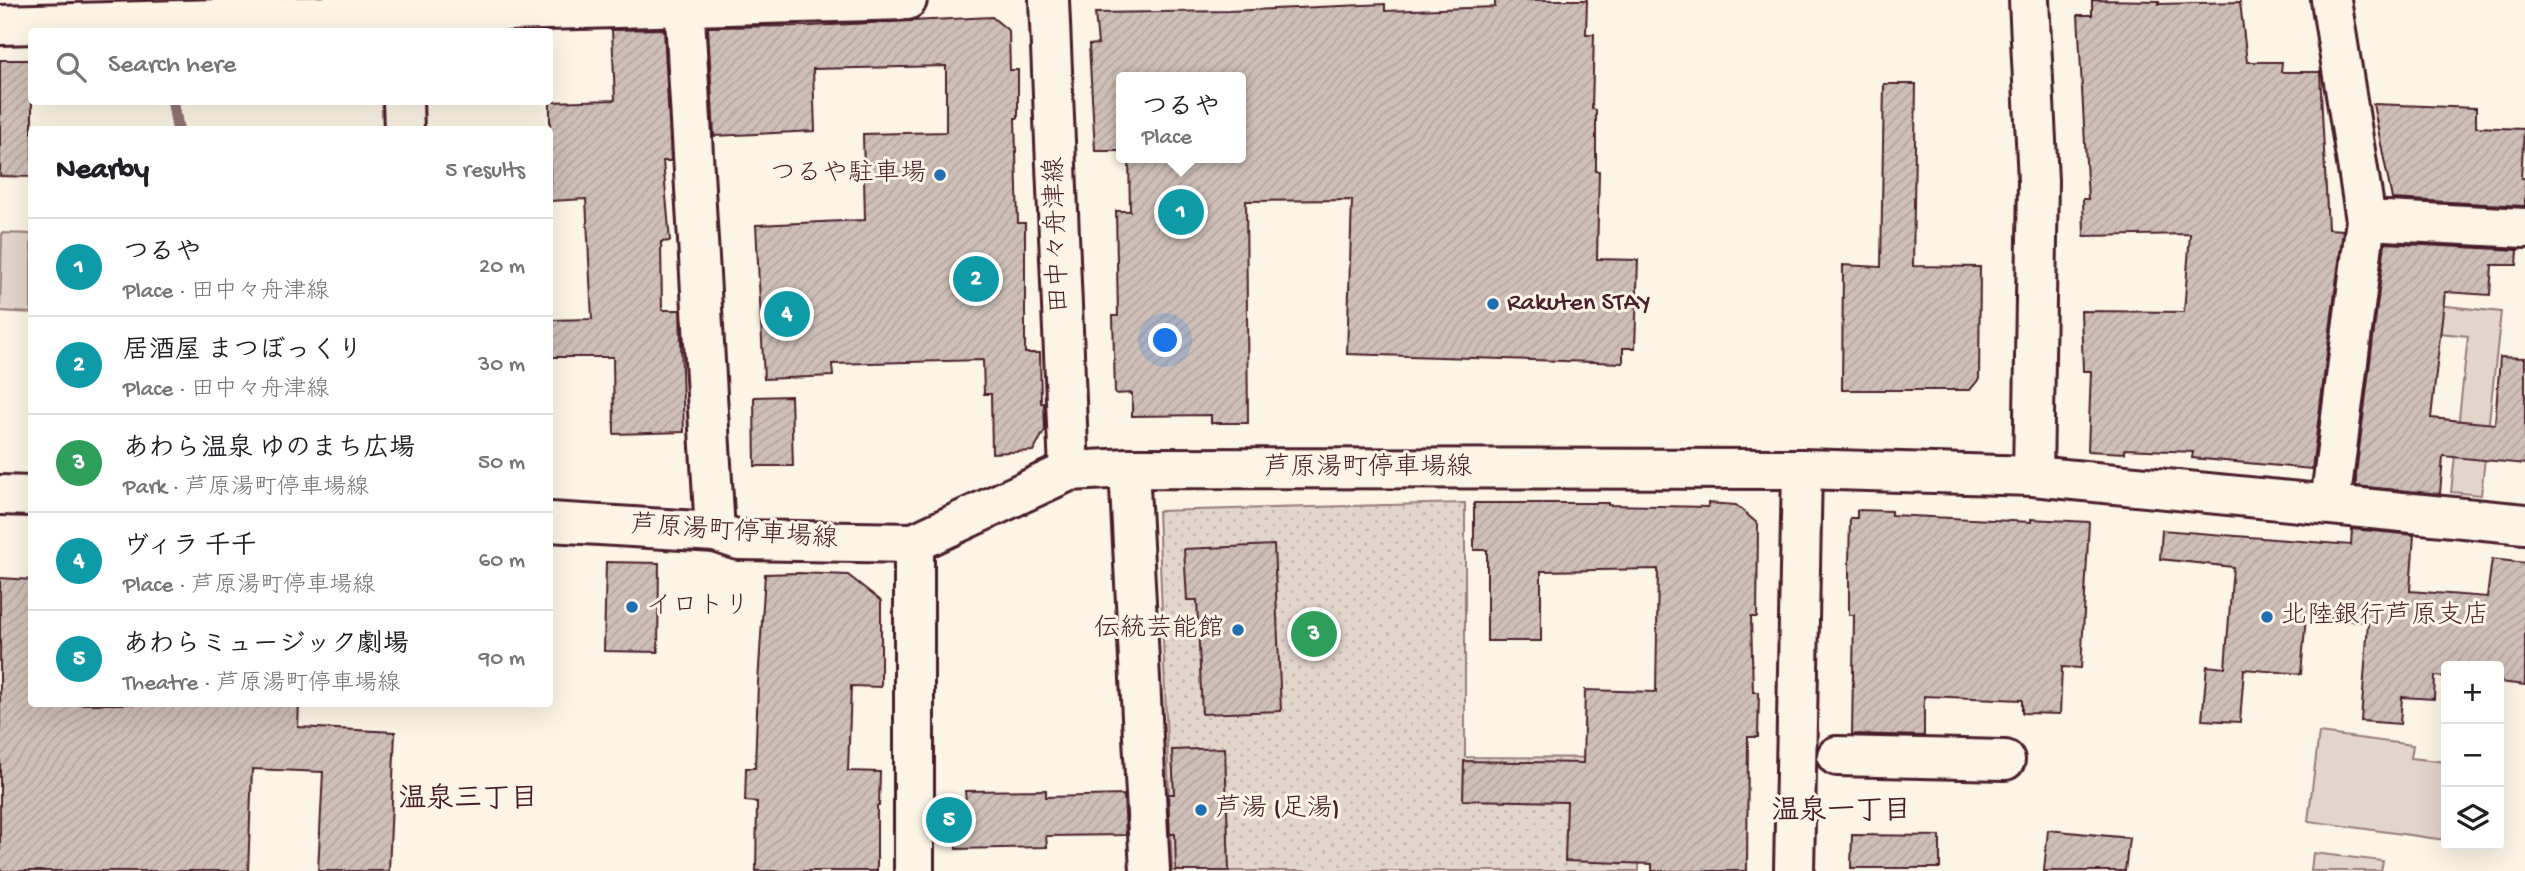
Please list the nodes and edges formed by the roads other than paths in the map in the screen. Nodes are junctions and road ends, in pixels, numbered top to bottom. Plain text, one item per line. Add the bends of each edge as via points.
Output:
1 (906, 0) edge
2 (1049, 0) edge
3 (2029, 0) edge
4 (2331, 0) edge
5 (684, 3) edge
6 (399, 15) edge
7 (0, 25) edge
8 (403, 105) edge
9 (404, 126) edge
10 (2366, 220) junction
11 (2525, 228) edge
12 (1129, 468) junction
13 (1802, 469) junction
14 (1069, 471) junction
15 (2033, 476) junction
16 (0, 495) edge
17 (28, 496) edge
18 (2330, 504) junction
19 (553, 523) edge
20 (2525, 524) edge
21 (715, 532) junction
22 (914, 543) junction
23 (1837, 756) dead end
24 (2005, 760) dead end
25 (914, 871) edge
26 (1150, 871) edge
27 (1794, 871) edge

1 - 5 street
2 - 14 street, 田中々舟津線
3 - 15 street via 2038,181
4 - 10 street
5 - 6 street
5 - 21 street
6 - 7 street
8 - 9 street
10 - 11 street
10 - 18 street
12 - 13 street, 芦原湯町停車場線
12 - 14 street, 芦原湯町停車場線
12 - 26 street
13 - 15 street, 芦原湯町停車場線
13 - 27 street
14 - 22 street, 芦原湯町停車場線
15 - 18 street, 芦原湯町停車場線
16 - 17 street
18 - 20 street, 芦原湯町停車場線
19 - 21 street, 芦原湯町停車場線
21 - 22 street, 芦原湯町停車場線 via 739,540
22 - 25 street
23 - 24 street

